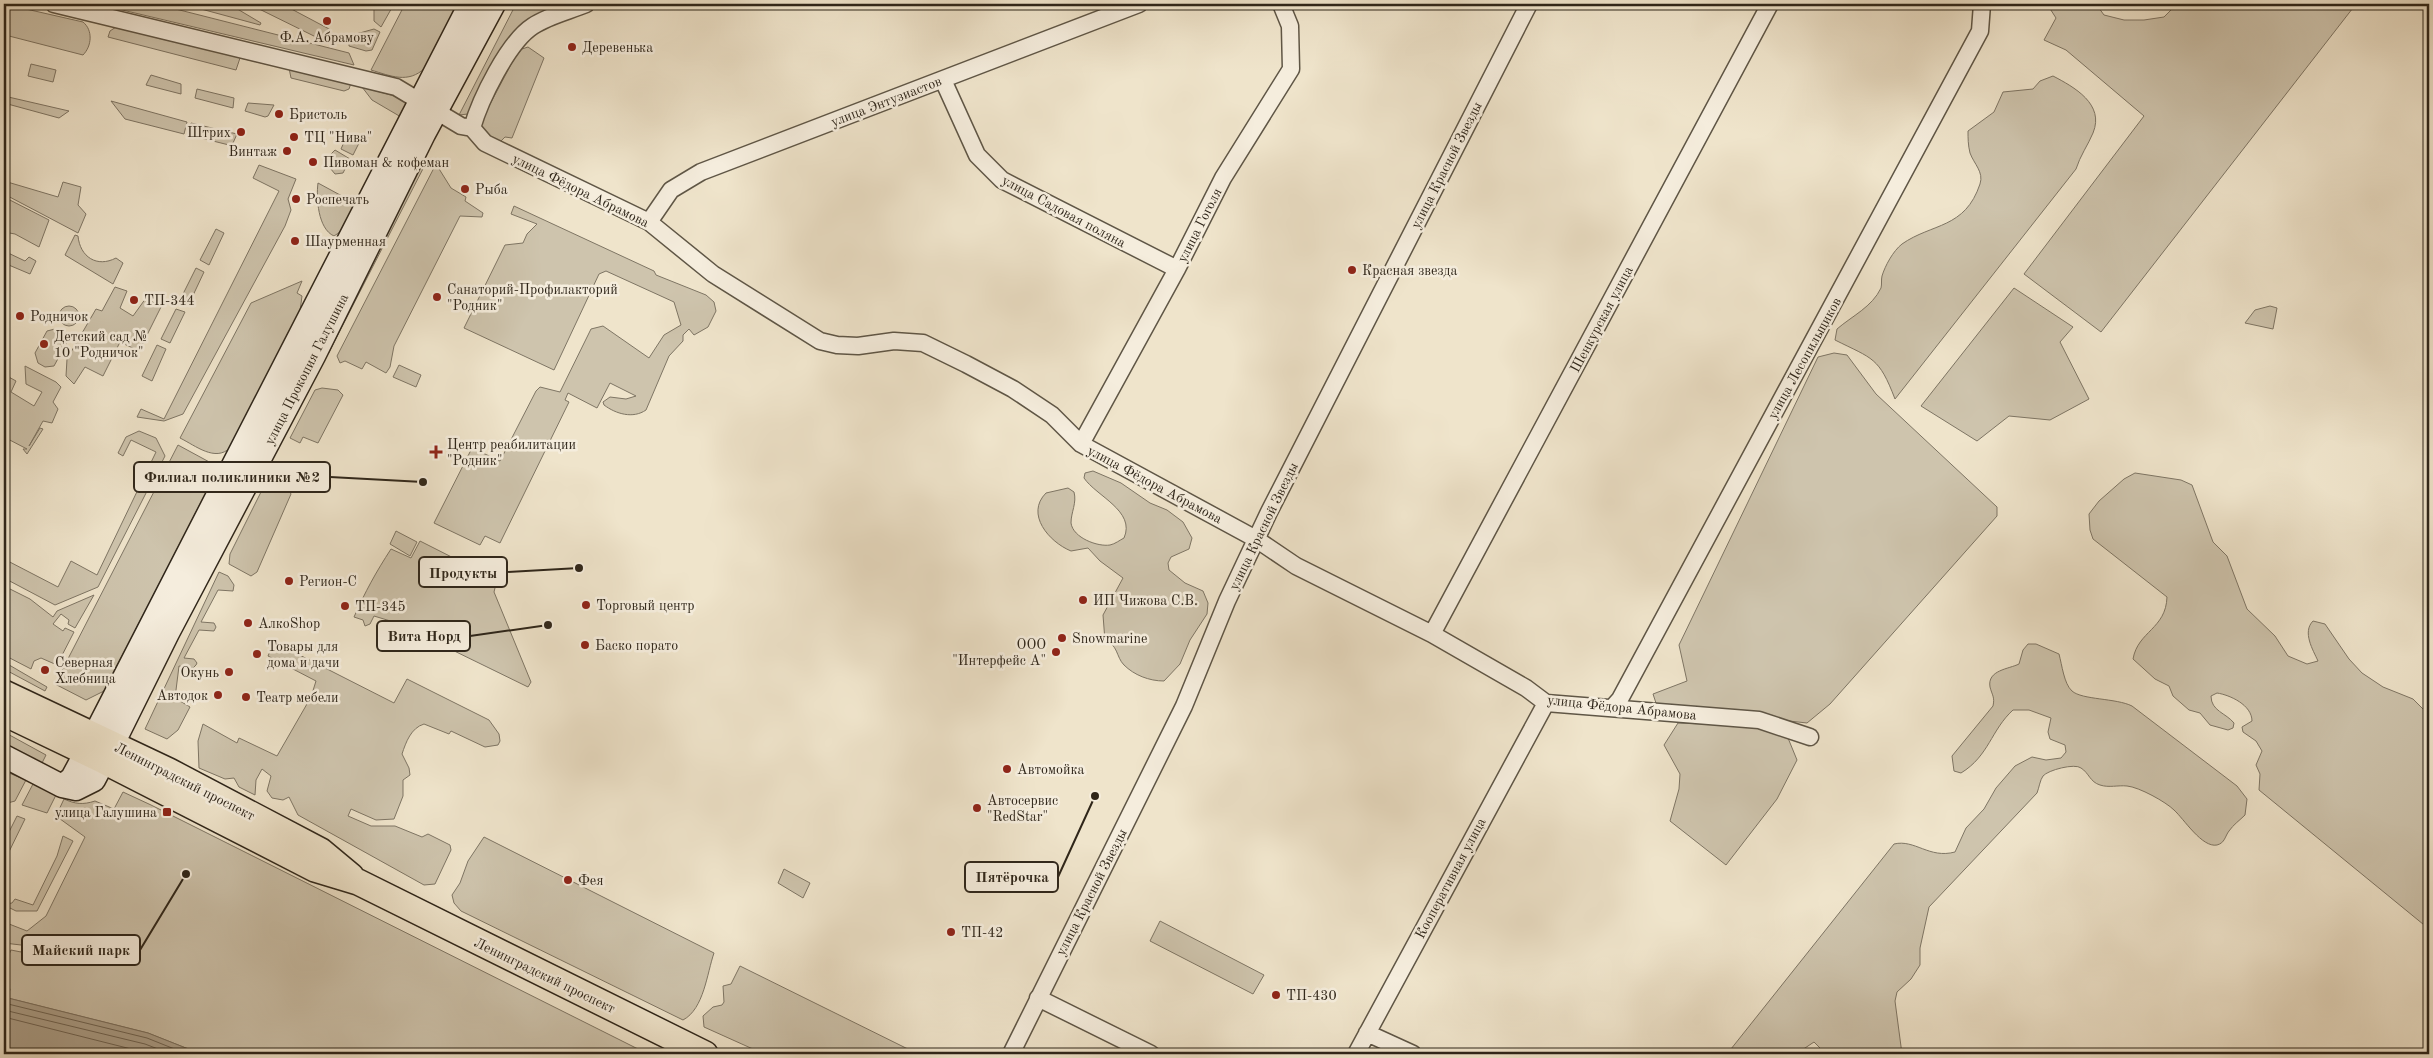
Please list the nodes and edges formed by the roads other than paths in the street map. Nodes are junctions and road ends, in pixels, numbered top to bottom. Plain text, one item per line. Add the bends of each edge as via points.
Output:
1 (54, 4) edge
2 (470, 4) edge
3 (494, 4) edge
4 (586, 4) edge
5 (1139, 4) edge
6 (1281, 4) edge
7 (1529, 4) edge
8 (1770, 4) edge
9 (1982, 4) edge
10 (944, 80) junction
11 (428, 106) junction
12 (472, 128) junction
13 (649, 222) junction
14 (1177, 269) junction
15 (1081, 444) junction
16 (1256, 539) junction
17 (1432, 634) junction
18 (4, 694) edge
19 (1546, 703) junction
20 (1612, 708) junction
21 (4, 713) edge
22 (1810, 737) dead end
23 (99, 748) junction
24 (4, 756) edge
25 (1038, 998) junction
26 (1367, 1033) junction
27 (705, 1054) edge
28 (1011, 1054) edge
29 (1151, 1054) edge
30 (1356, 1054) edge
31 (1413, 1054) edge

1 - 11 street, улица Фёдора Абрамова via 396,87
2 - 11 main road, улица Прокопия Галушина
3 - 11 main road, улица Прокопия Галушина
4 - 12 street via 534,26 516,40 476,114
5 - 10 street, улица Энтузиастов
6 - 14 street, улица Гоголя via 1290,26 1291,69 1223,178
7 - 16 street, улица Красной Звезды
8 - 17 street, Шенкурская улица
9 - 20 street, улица Лесопильщиков via 1980,31 1620,699
10 - 13 street, улица Энтузиастов via 701,172 671,190
10 - 14 street, улица Садовая поляна via 977,155 1002,180
11 - 12 street, улица Фёдора Абрамова via 461,126
11 - 23 main road, улица Прокопия Галушина via 314,356 168,633
12 - 13 street, улица Фёдора Абрамова via 485,143
13 - 15 street, улица Фёдора Абрамова via 713,274 820,341 858,346 894,341 922,343 1013,390 1052,415
14 - 15 street, улица Гоголя
15 - 16 street, улица Фёдора Абрамова
16 - 17 street, улица Фёдора Абрамова via 1296,566
16 - 25 street, улица Красной Звезды via 1226,601 1184,706
17 - 19 street, улица Фёдора Абрамова
18 - 23 main road, Ленинградский проспект
19 - 20 street, улица Фёдора Абрамова
19 - 26 street, Кооперативная улица
20 - 22 street, улица Фёдора Абрамова via 1759,720
21 - 23 main road, Ленинградский проспект
23 - 24 main road, улица Прокопия Галушина via 94,780 76,789 62,786
23 - 27 main road, Ленинградский проспект via 321,851 358,882
25 - 28 street, улица Красной Звезды
25 - 29 street
26 - 30 street, Кооперативная улица
26 - 31 street

